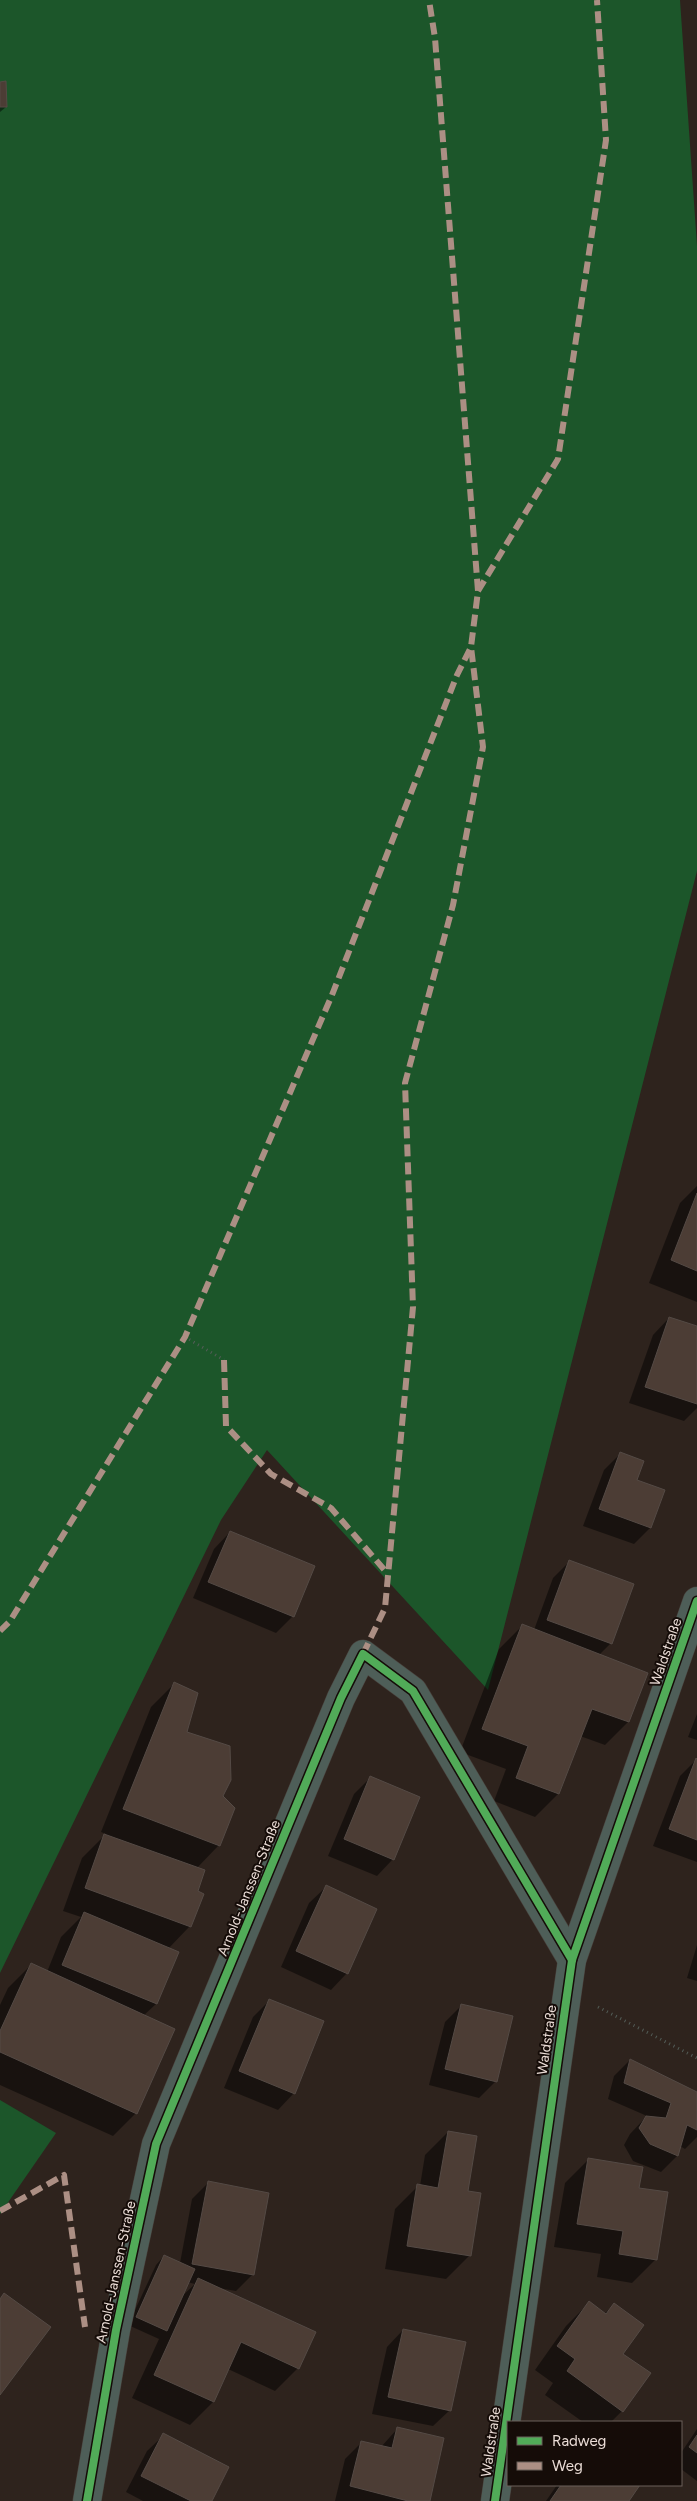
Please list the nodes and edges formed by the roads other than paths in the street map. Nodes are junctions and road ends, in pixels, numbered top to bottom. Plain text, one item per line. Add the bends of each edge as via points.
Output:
1 (697, 1601) edge
2 (572, 1960) junction
3 (87, 2501) edge
4 (495, 2501) edge

1 - 2 street, Waldstraße
2 - 3 street, Arnold-Janssen-Straße via 413,1691 363,1654 341,1698 156,2144 116,2330
2 - 4 street, Waldstraße

